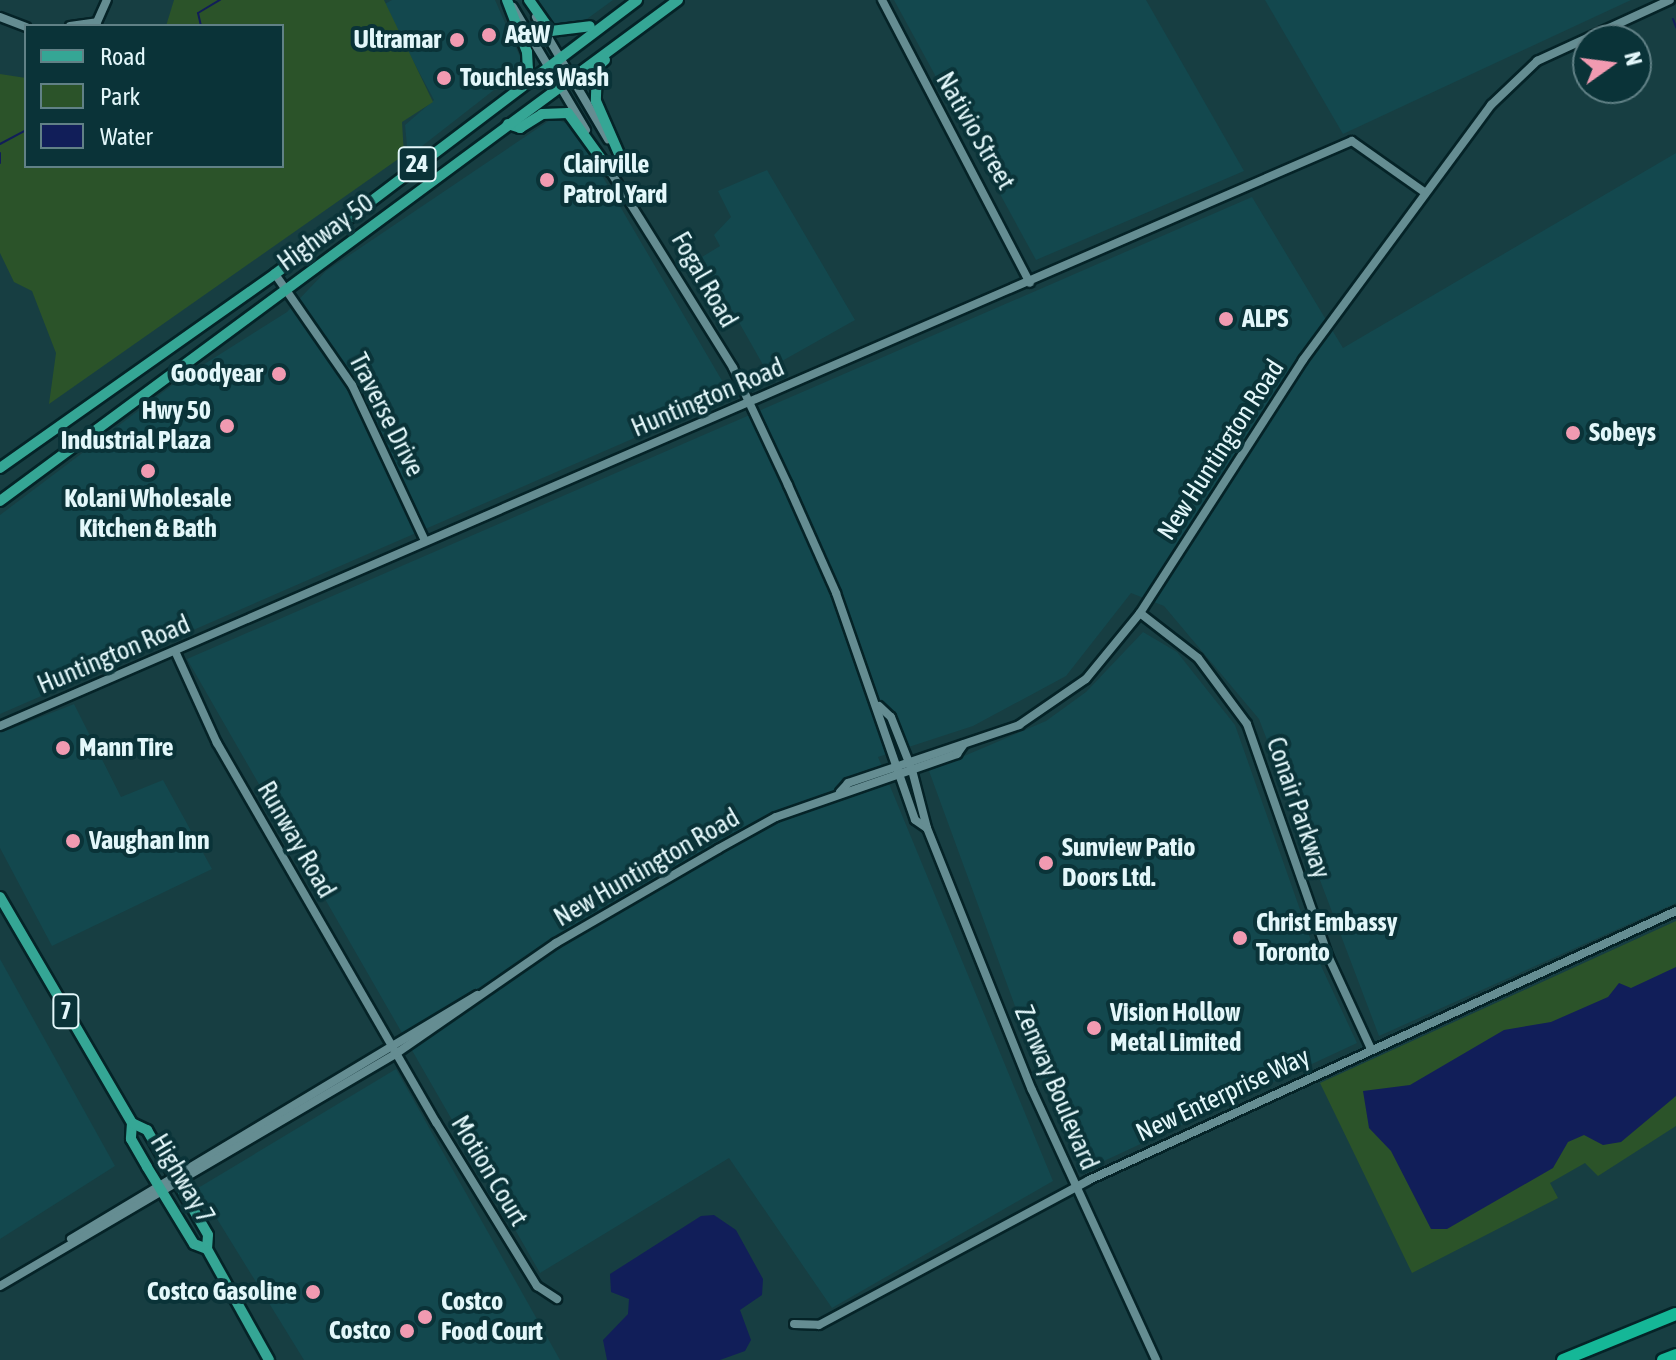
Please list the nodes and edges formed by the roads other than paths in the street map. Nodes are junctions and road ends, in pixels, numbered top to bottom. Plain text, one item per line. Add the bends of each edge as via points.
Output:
1 (107, 0) edge
2 (508, 0) edge
3 (527, 0) edge
4 (635, 0) edge
5 (678, 0) edge
6 (882, 0) edge
7 (1670, 0) edge
8 (0, 17) edge
9 (84, 24) edge
10 (24, 26) edge
11 (634, 31) junction
12 (560, 57) junction
13 (548, 66) junction
14 (572, 77) junction
15 (560, 86) junction
16 (498, 103) junction
17 (508, 124) junction
18 (623, 163) junction
19 (610, 171) junction
20 (621, 180) junction
21 (1423, 191) junction
22 (275, 274) junction
23 (1030, 283) junction
24 (285, 289) junction
25 (749, 402) junction
26 (0, 468) edge
27 (0, 501) edge
28 (425, 541) junction
29 (1140, 613) junction
30 (175, 651) junction
31 (879, 706) junction
32 (0, 726) edge
33 (964, 744) junction
34 (907, 761) junction
35 (895, 765) junction
36 (912, 770) junction
37 (899, 775) junction
38 (840, 792) junction
39 (927, 828) junction
40 (0, 897) edge
41 (1676, 911) edge
42 (481, 993) junction
43 (391, 1044) junction
44 (1371, 1049) junction
45 (397, 1053) junction
46 (132, 1123) junction
47 (175, 1178) junction
48 (1077, 1186) junction
49 (160, 1188) junction
50 (207, 1249) junction
51 (0, 1286) edge
52 (557, 1299) dead end
53 (1676, 1314) edge
54 (794, 1324) dead end
55 (1676, 1355) edge
56 (269, 1360) edge
57 (1156, 1360) edge
58 (1563, 1360) edge
59 (1663, 1360) edge

1 - 9 street via 97,22
2 - 13 street, Fogal Road
2 - 16 main road via 528,69
3 - 4 main road via 551,31 572,34
3 - 12 street
4 - 12 main road, Highway 50 / 24
5 - 11 main road, Highway 50 / 24
6 - 23 street, Nativio Street
7 - 21 street, New Huntington Road via 1537,61 1506,87
8 - 10 street
11 - 14 main road, Highway 50 / 24
11 - 18 main road via 597,67 598,106
12 - 13 main road, Highway 50 / 24
12 - 14 street
13 - 15 street, Fogal Road
13 - 16 main road, Highway 50 / 24
14 - 15 main road, Highway 50 / 24
14 - 18 street
15 - 17 main road, Highway 50 / 24
15 - 19 street, Fogal Road
16 - 22 main road, Highway 50 / 24
17 - 19 main road via 520,128 542,114 568,113
17 - 24 main road, Highway 50 / 24
18 - 20 street
19 - 20 street, Fogal Road
20 - 25 street, Fogal Road
21 - 23 street, Huntington Road via 1352,141
21 - 29 street, New Huntington Road
22 - 24 street, Traverse Drive
22 - 26 main road, Highway 50 / 24
23 - 25 street, Huntington Road
24 - 27 main road, Highway 50 / 24
24 - 28 street, Traverse Drive via 362,402
25 - 28 street, Huntington Road
25 - 31 street, Zenway Boulevard
28 - 30 street, Huntington Road
29 - 33 street, New Huntington Road via 1064,698
29 - 44 street, Conair Parkway via 1198,658 1247,724 1329,958
30 - 32 street, Huntington Road
30 - 43 street, Runway Road via 217,743
31 - 34 street, Zenway Boulevard via 891,717
31 - 35 street, Zenway Boulevard
33 - 34 street, New Huntington Road
33 - 36 street, New Huntington Road via 957,754
34 - 35 street, New Huntington Road
34 - 36 street, Zenway Boulevard
35 - 37 street, Zenway Boulevard
35 - 38 street, New Huntington Road
36 - 37 street, New Huntington Road
36 - 39 street, Zenway Boulevard
37 - 38 street, New Huntington Road
37 - 39 street, Zenway Boulevard via 915,820
38 - 42 street, New Huntington Road via 718,849
39 - 48 street, Zenway Boulevard
40 - 46 main road, Highway 7 / 7
41 - 44 street, New Enterprise Way
42 - 43 street, New Huntington Road
42 - 45 street, New Huntington Road
43 - 45 street, Runway Road
43 - 47 street, New Huntington Road
44 - 48 street, New Enterprise Way
45 - 47 street, New Huntington Road
45 - 52 street, Motion Court via 537,1286
46 - 47 main road, Highway 7 / 7 via 147,1130
46 - 49 main road, Highway 7 / 7 via 131,1139
47 - 49 street, New Huntington Road
47 - 50 main road, Highway 7 / 7 via 208,1235
48 - 54 street, New Enterprise Way via 819,1325
48 - 57 street, Zenway Boulevard
49 - 50 main road, Highway 7 / 7 via 194,1244
49 - 51 street, New Huntington Road
50 - 56 main road, Highway 7 / 7
53 - 58 highway
55 - 59 highway

